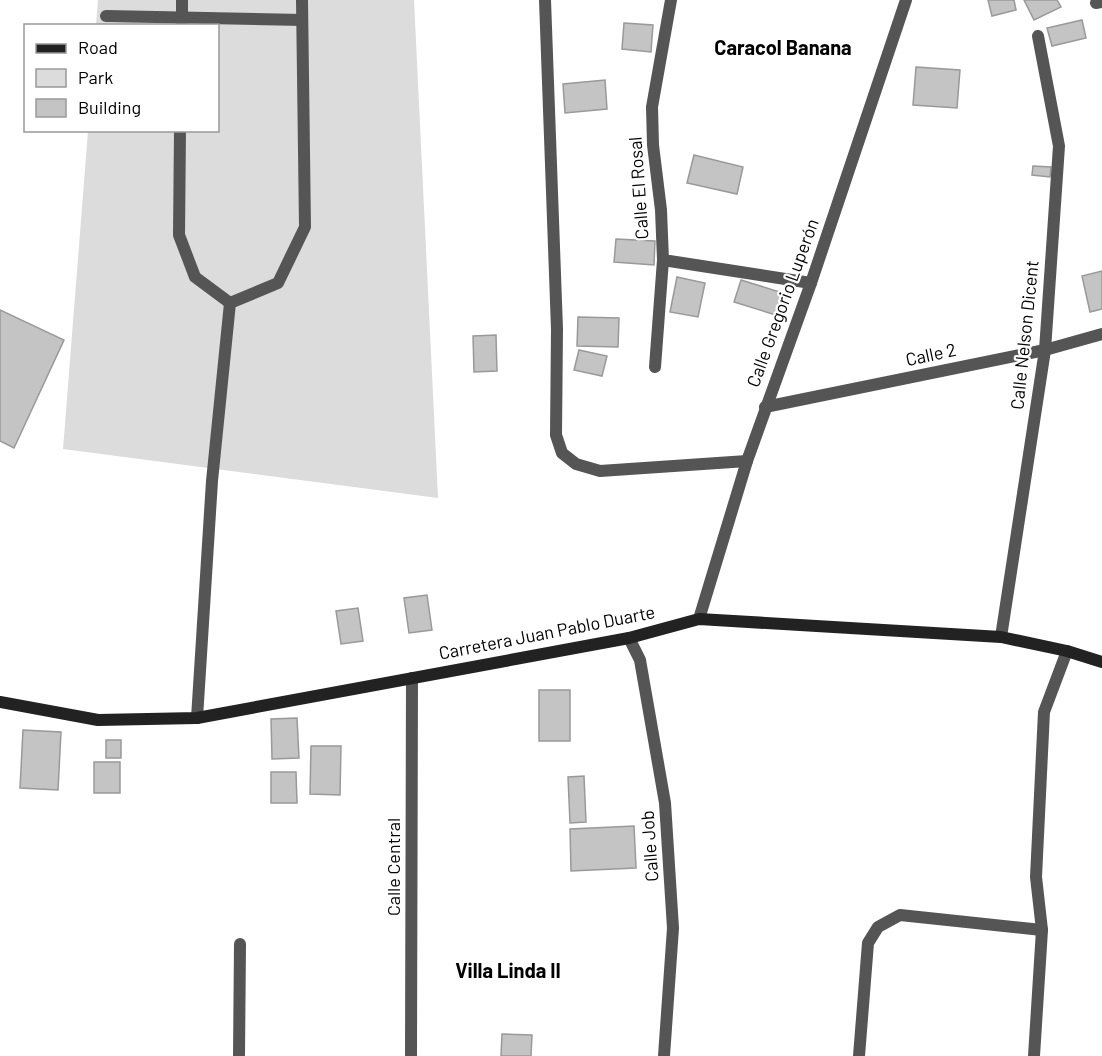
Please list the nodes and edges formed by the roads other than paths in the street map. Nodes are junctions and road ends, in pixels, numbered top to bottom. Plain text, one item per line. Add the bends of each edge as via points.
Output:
1 (182, 0) edge
2 (302, 0) edge
3 (545, 0) edge
4 (671, 0) edge
5 (906, 0) edge
6 (106, 16) dead end
7 (302, 20) junction
8 (182, 22) edge
9 (1038, 36) dead end
10 (180, 132) edge
11 (663, 260) junction
12 (810, 283) junction
13 (230, 303) junction
14 (1102, 334) edge
15 (1045, 350) junction
16 (655, 367) dead end
17 (765, 407) junction
18 (747, 461) junction
19 (699, 618) junction
20 (1001, 637) junction
21 (629, 638) junction
22 (1067, 651) junction
23 (1102, 662) edge
24 (412, 678) junction
25 (0, 702) edge
26 (197, 718) junction
27 (1042, 930) junction
28 (240, 944) dead end
29 (239, 1056) edge
30 (411, 1056) edge
31 (664, 1056) edge
32 (859, 1056) edge
33 (1034, 1056) edge

1 - 8 street
2 - 7 street
3 - 18 street via 557,329 556,435 561,453 576,464 600,471
4 - 11 street, Calle El Rosal via 652,107
5 - 12 street, Calle Gregorio Luperón
6 - 8 street
7 - 8 street
7 - 13 street via 305,227 278,283
9 - 15 street, Calle Nelson Dicent via 1059,146
10 - 13 street via 179,235 195,277
11 - 12 street, Calle El Rosal
11 - 16 street
12 - 17 street, Calle Gregorio Luperón
13 - 26 street via 212,481
14 - 15 street, Calle 2
15 - 17 street, Calle 2
15 - 20 street, Calle Nelson Dicent
17 - 18 street, Calle Gregorio Luperón
18 - 19 street, Calle Gregorio Luperón
19 - 20 main road, Carretera Juan Pablo Duarte
19 - 21 main road, Carretera Juan Pablo Duarte
20 - 22 main road, Carretera Juan Pablo Duarte
21 - 24 main road, Carretera Juan Pablo Duarte
21 - 31 street, Calle Job via 640,660 665,803 673,928
22 - 23 main road, Carretera Juan Pablo Duarte
22 - 27 street via 1044,712 1036,877
24 - 26 main road, Carretera Juan Pablo Duarte
24 - 30 street, Calle Central
25 - 26 main road, Carretera Juan Pablo Duarte via 98,720
27 - 32 street via 900,915 878,927 868,943
27 - 33 street
28 - 29 street

